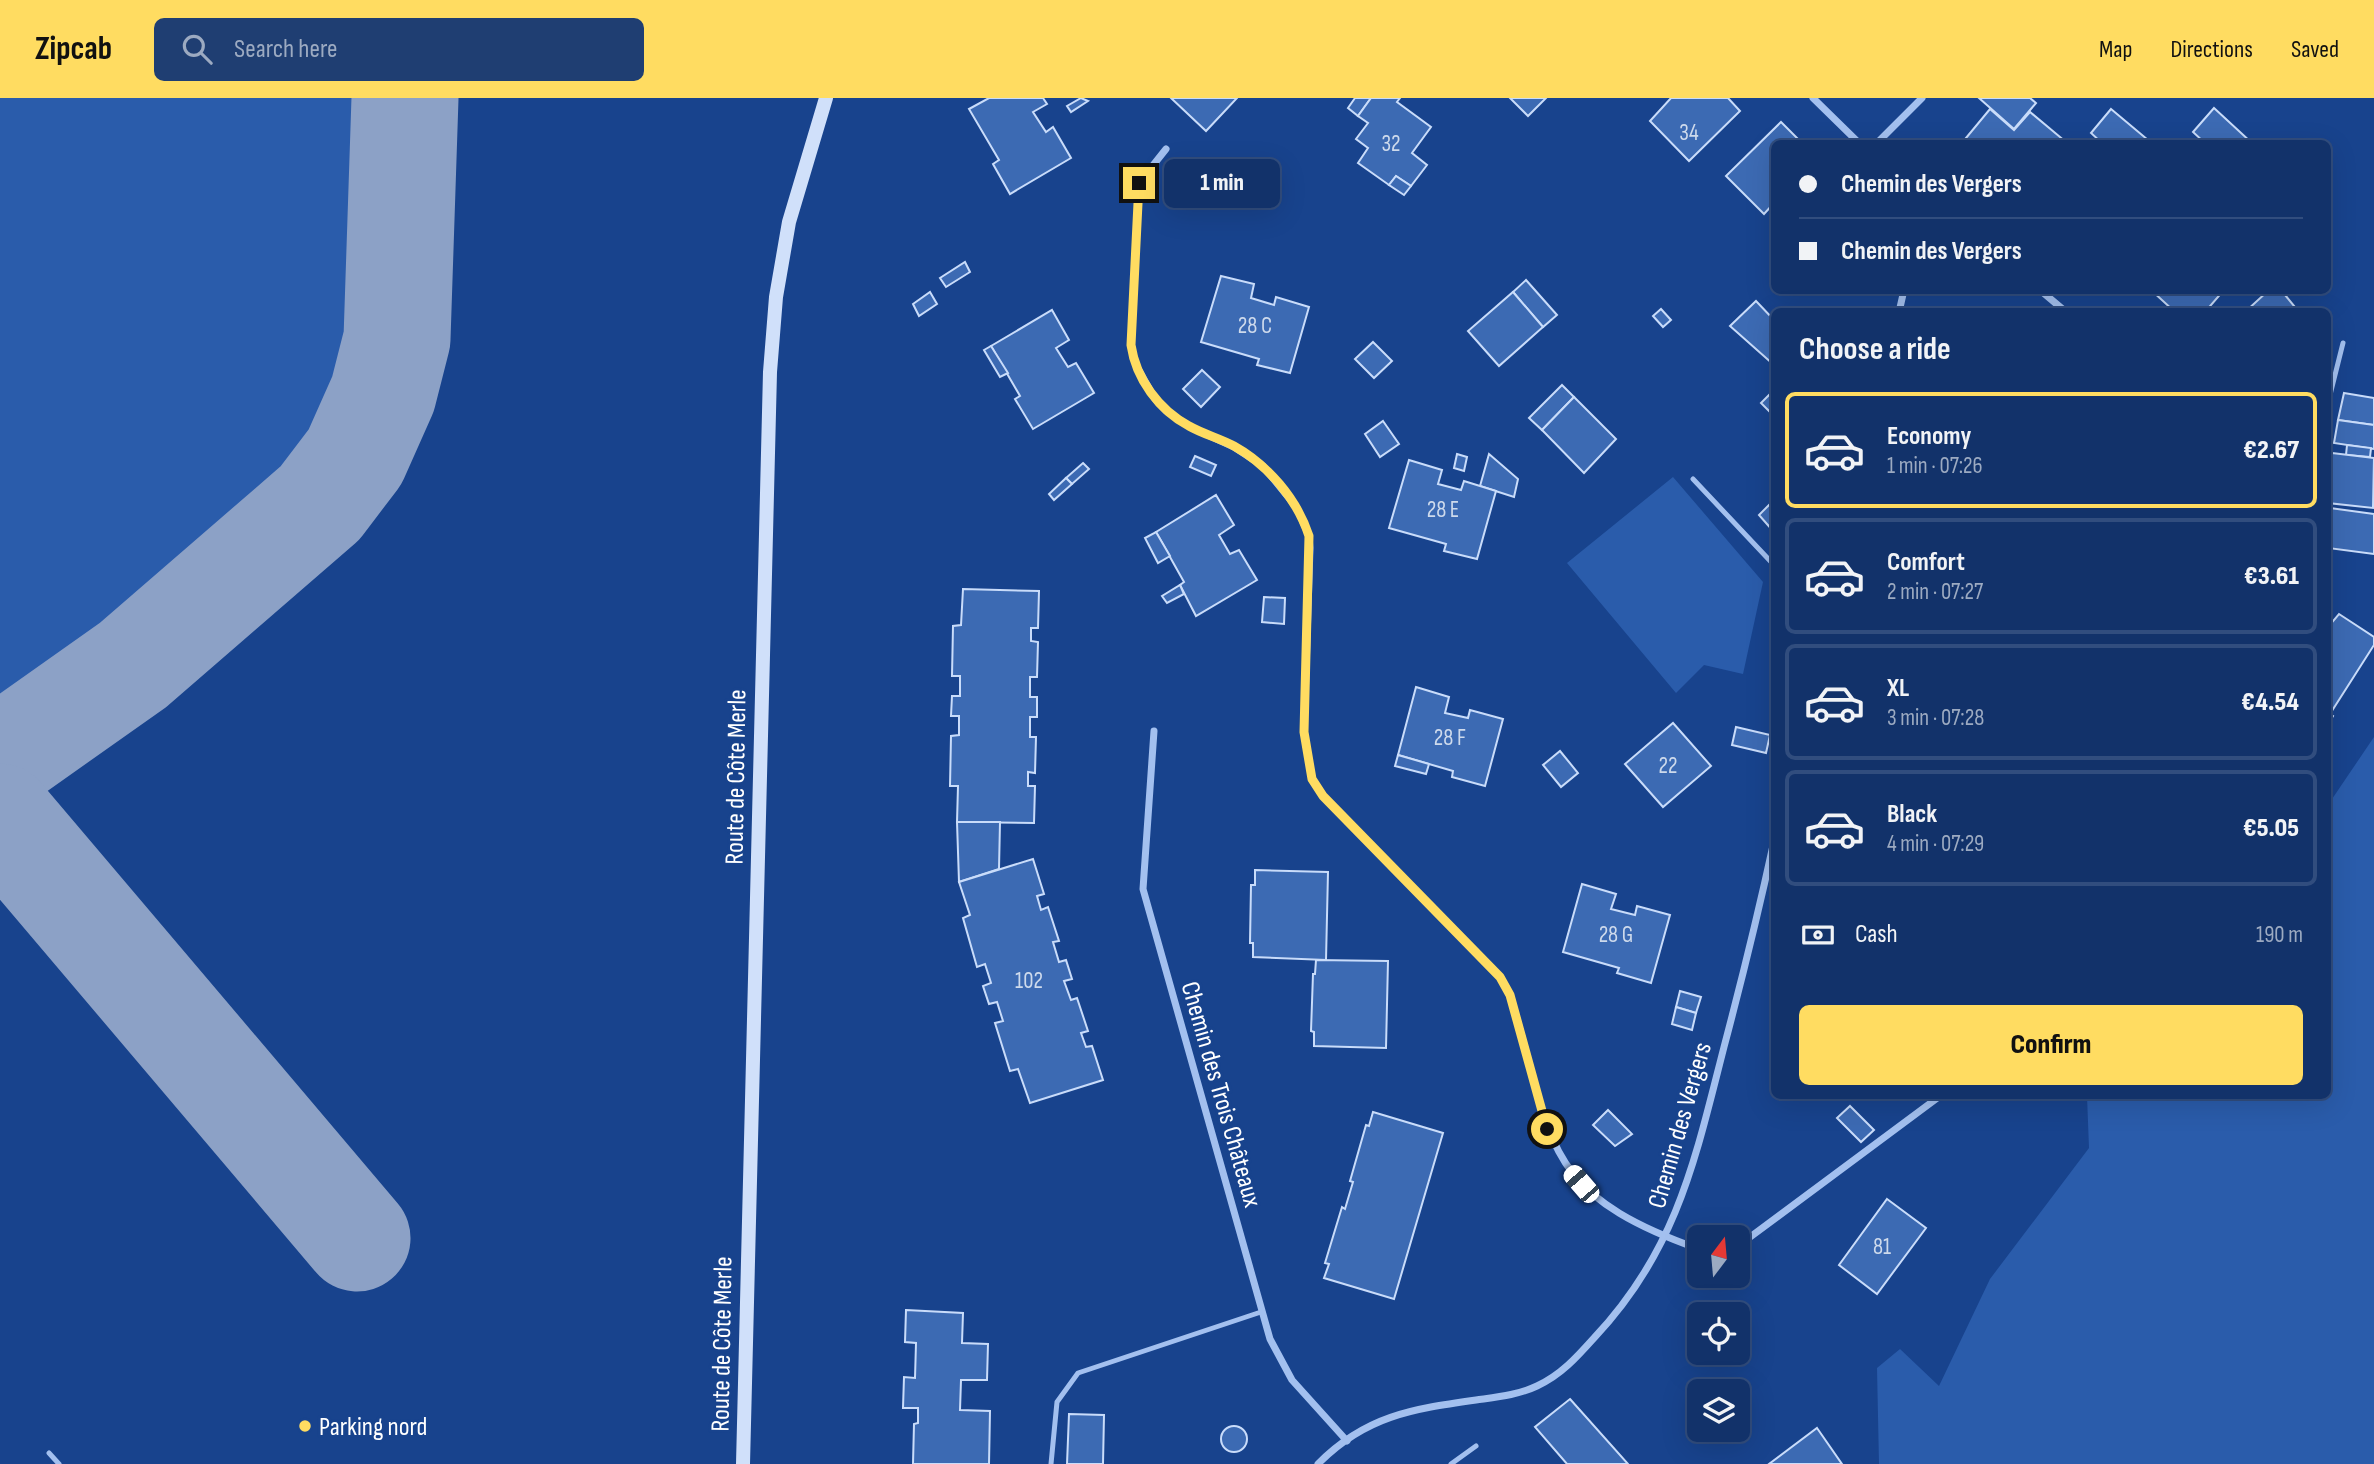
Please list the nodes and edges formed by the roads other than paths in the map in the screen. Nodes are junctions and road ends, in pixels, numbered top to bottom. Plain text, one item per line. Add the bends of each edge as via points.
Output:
1 (826, 98) edge
2 (1813, 98) edge
3 (1922, 98) edge
4 (1856, 140) edge
5 (1880, 140) edge
6 (1166, 149) dead end
7 (2045, 294) edge
8 (2061, 308) edge
9 (2343, 343) dead end
10 (2331, 390) edge
11 (1693, 479) dead end
12 (1771, 562) edge
13 (1154, 731) dead end
14 (1771, 853) edge
15 (1936, 1099) edge
16 (1666, 1237) junction
17 (1750, 1237) edge
18 (1687, 1245) edge
19 (1261, 1312) junction
20 (1347, 1441) junction
21 (1476, 1446) dead end
22 (49, 1453) dead end
23 (59, 1464) edge
24 (743, 1464) edge
25 (1051, 1464) edge
26 (1318, 1464) edge
27 (1451, 1464) edge

1 - 24 main road, Route de Côte Merle via 789,222 770,372
2 - 4 street
3 - 5 street
6 - 16 street, Chemin des Vergers via 1139,183 1132,356 1165,410 1263,466 1305,524 1310,548 1304,732 1312,779 1323,796 1500,977 1510,995 1547,1129 1566,1166 1598,1200
7 - 8 street
9 - 10 lane
11 - 12 lane
13 - 19 street, Chemin des Trois Châteaux via 1143,889
14 - 16 street, Chemin des Vergers via 1690,1177
15 - 17 street
16 - 18 street
16 - 20 street via 1610,1322 1555,1376 1516,1394 1415,1409 1364,1427
19 - 20 street, Chemin des Trois Châteaux via 1269,1339 1292,1380
19 - 25 lane via 1078,1373 1057,1402
20 - 26 street
21 - 27 lane
22 - 23 lane

